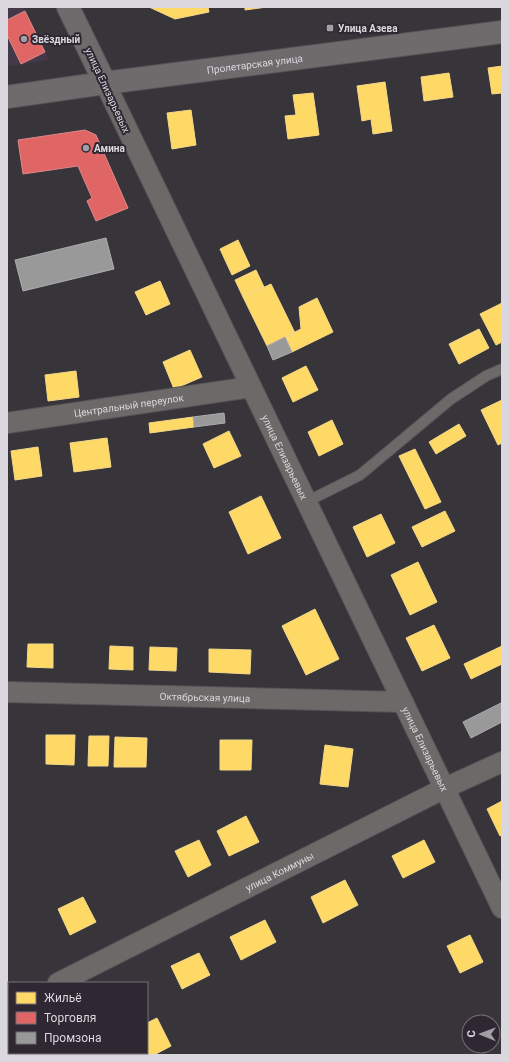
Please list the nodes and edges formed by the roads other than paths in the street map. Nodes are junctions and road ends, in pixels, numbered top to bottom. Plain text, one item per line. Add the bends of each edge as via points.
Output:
1 (68, 7) edge
2 (502, 32) edge
3 (105, 83) junction
4 (7, 97) edge
5 (502, 369) edge
6 (251, 387) junction
7 (7, 422) edge
8 (306, 502) junction
9 (7, 692) edge
10 (403, 702) junction
11 (502, 762) edge
12 (444, 788) junction
13 (502, 908) edge
14 (60, 982) edge

1 - 3 street, улица Елизарьевых
2 - 3 street, Пролетарская улица
3 - 4 street, Пролетарская улица
3 - 6 street, улица Елизарьевых
5 - 8 lane via 451,398 360,475
6 - 7 street, Центральный переулок
6 - 8 street, улица Елизарьевых
8 - 10 street, улица Елизарьевых
9 - 10 street, Октябрьская улица
10 - 12 street, улица Елизарьевых
11 - 12 street, улица Коммуны
12 - 13 street, улица Елизарьевых
12 - 14 street, улица Коммуны

